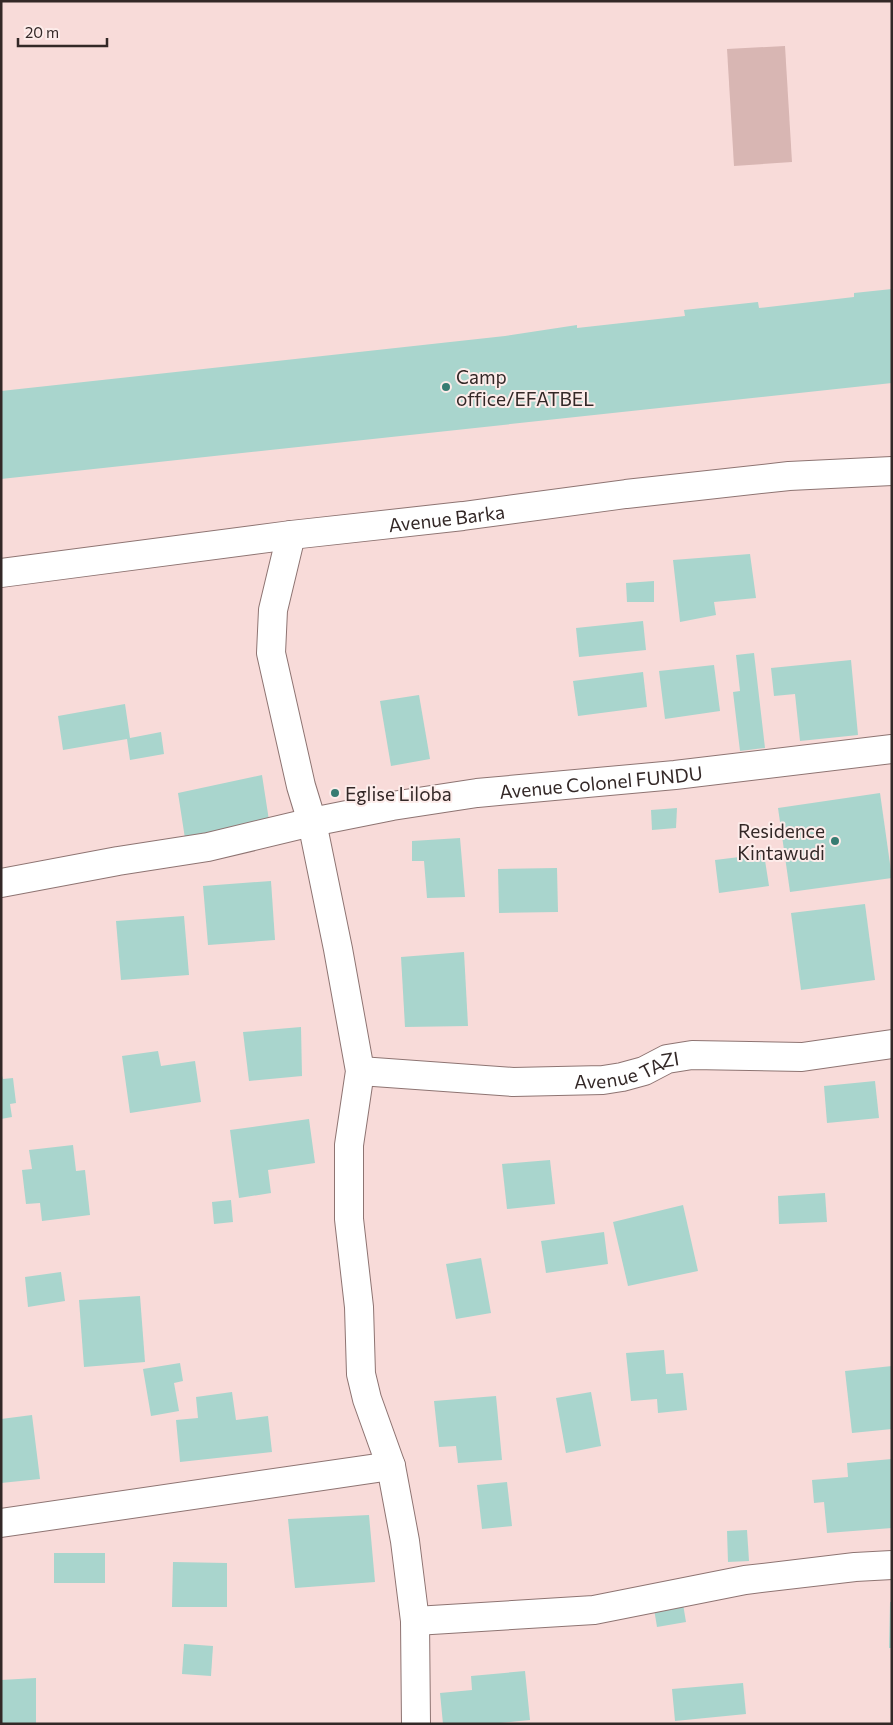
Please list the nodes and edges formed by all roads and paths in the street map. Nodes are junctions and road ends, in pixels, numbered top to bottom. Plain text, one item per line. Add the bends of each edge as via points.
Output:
1 (892, 471) edge
2 (291, 535) junction
3 (1, 573) edge
4 (892, 749) edge
5 (312, 822) junction
6 (1, 883) edge
7 (892, 1044) edge
8 (360, 1071) junction
9 (391, 1466) junction
10 (1, 1523) edge
11 (892, 1565) edge
12 (415, 1621) junction
13 (412, 1721) edge

1 - 2 street, Avenue Barka via 780,477
2 - 3 street, Avenue Barka
2 - 5 street via 273,610 271,653
4 - 5 street, Avenue Colonel FUNDU via 675,775 478,793
5 - 6 street, Avenue Colonel FUNDU via 208,848
5 - 8 street
7 - 8 street, Avenue TAZI via 802,1057 692,1055 667,1059 644,1071 603,1080 513,1082
8 - 9 street via 349,1145 349,1219 359,1307 361,1374
9 - 10 street
9 - 12 street via 406,1541
11 - 12 street via 745,1580 594,1610
12 - 13 street

